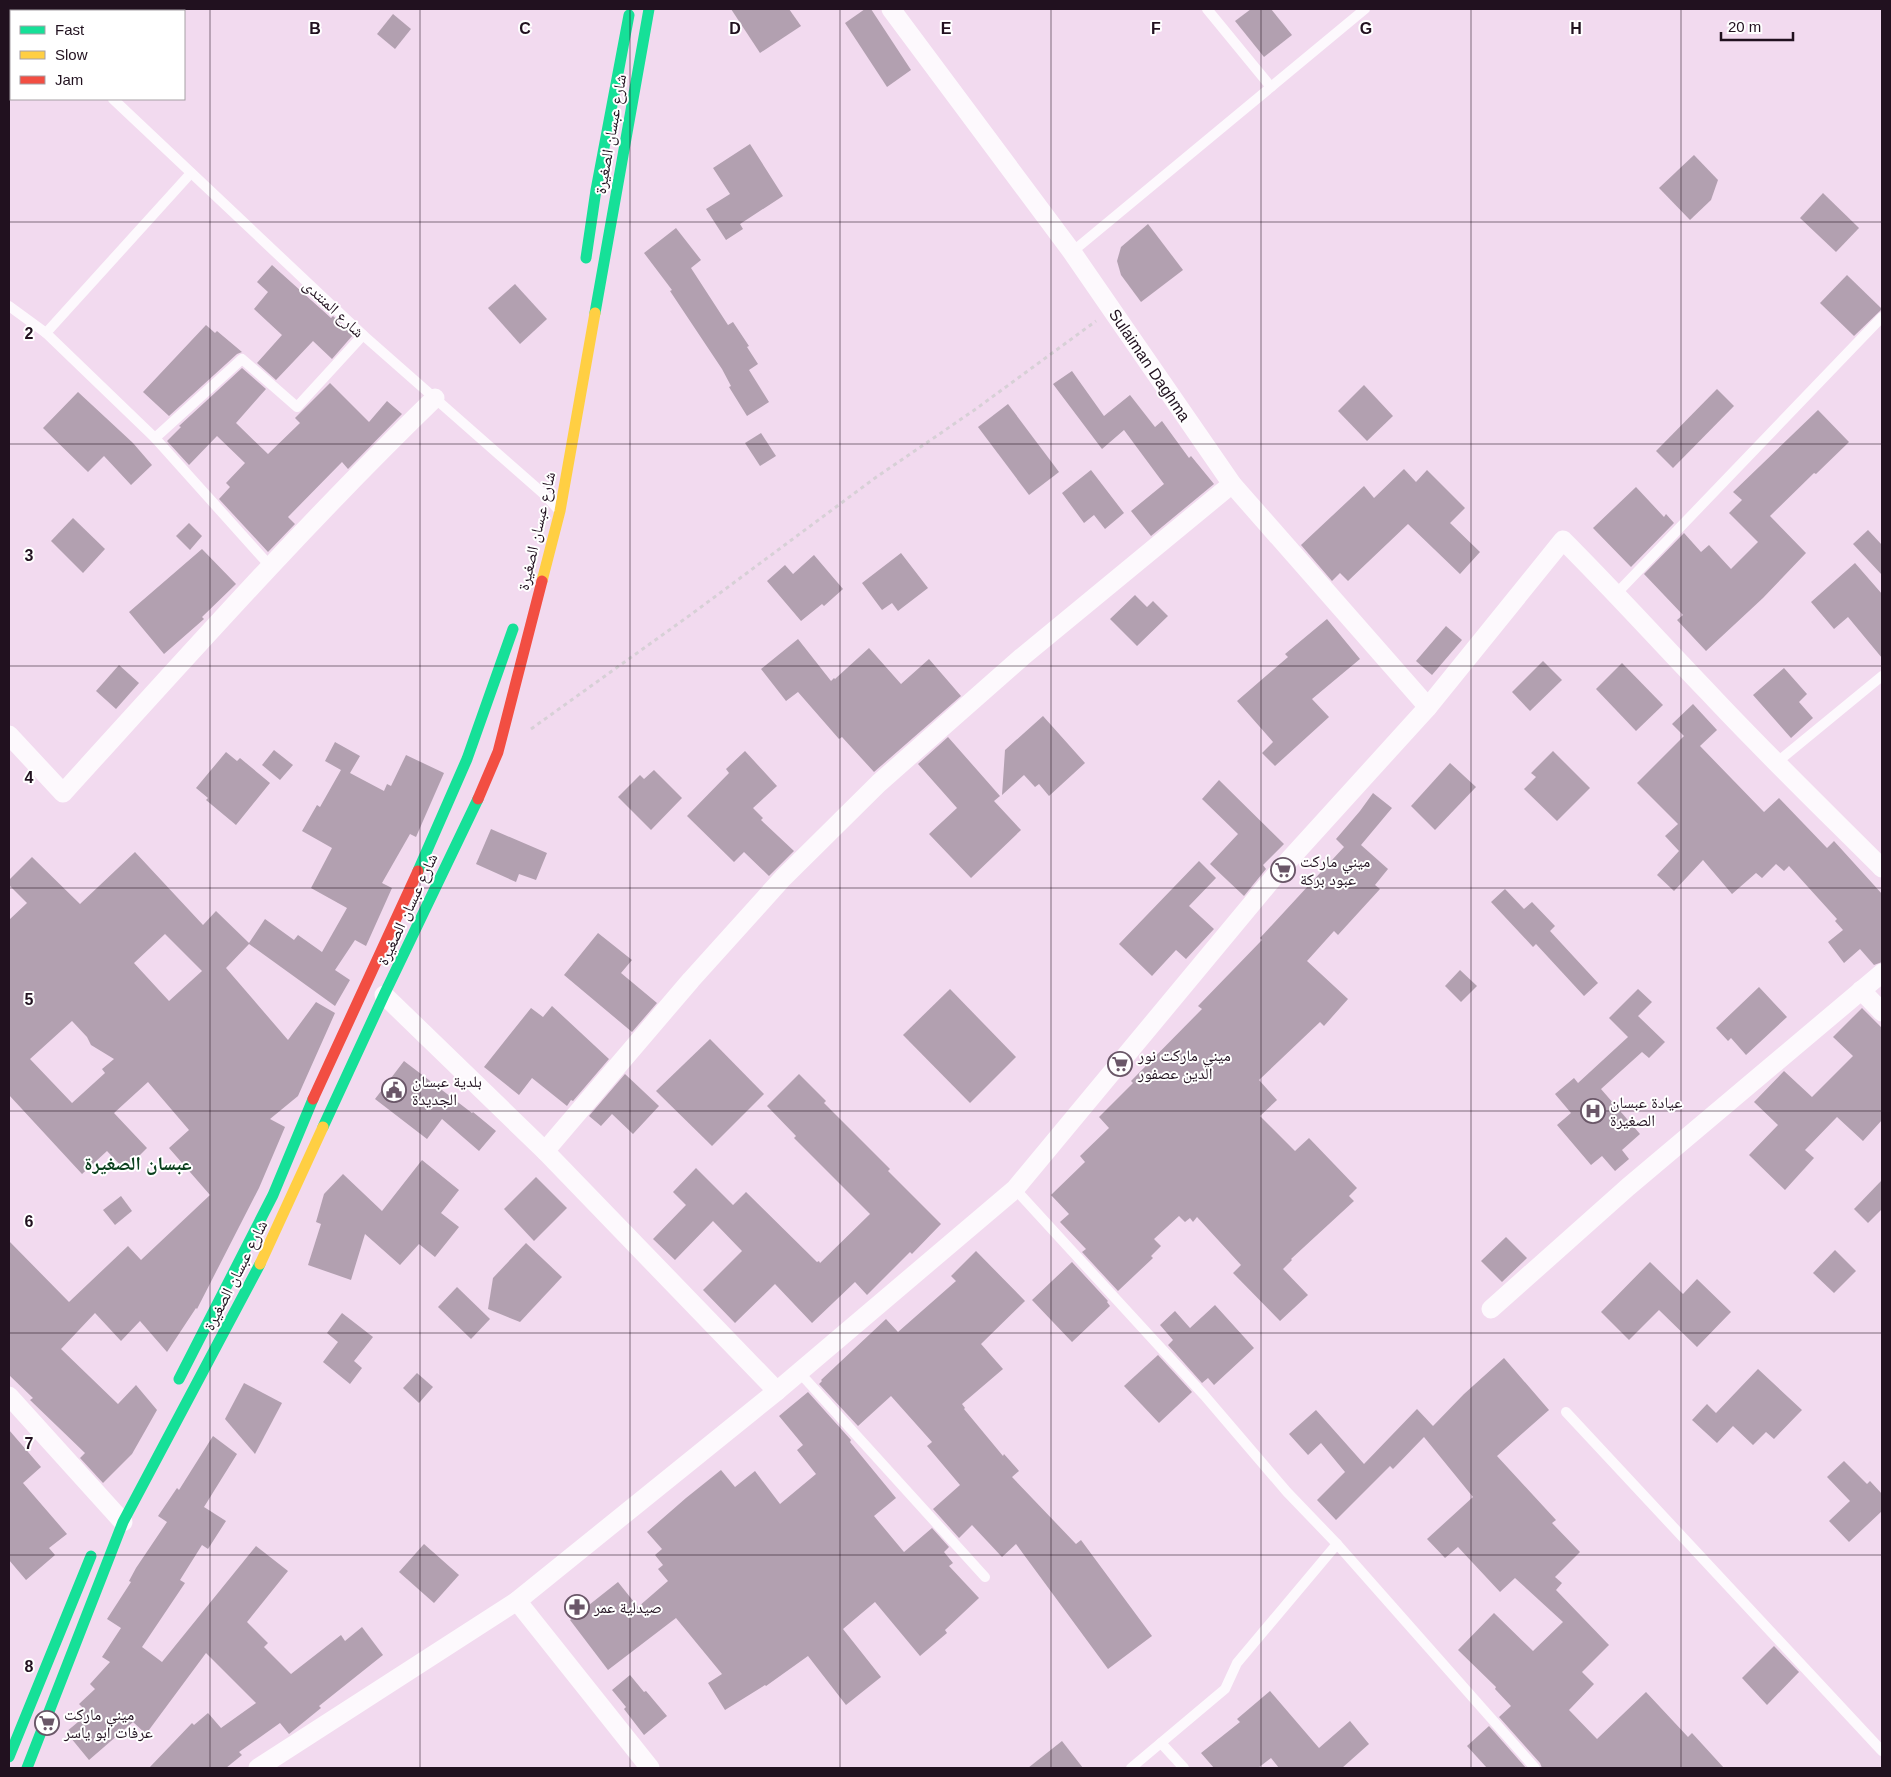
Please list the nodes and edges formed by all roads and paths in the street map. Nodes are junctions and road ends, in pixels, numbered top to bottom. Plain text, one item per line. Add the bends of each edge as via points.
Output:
1 (630, 9) edge
2 (648, 9) edge
3 (892, 9) edge
4 (1207, 9) edge
5 (1365, 9) edge
6 (1271, 87) junction
7 (114, 100) edge
8 (191, 173) junction
9 (1072, 252) junction
10 (584, 274) dead end
11 (9, 306) edge
12 (1112, 309) junction
13 (1882, 317) edge
14 (46, 333) junction
15 (363, 335) junction
16 (435, 398) junction
17 (155, 438) junction
18 (1232, 484) junction
19 (560, 510) junction
20 (270, 566) junction
21 (1617, 593) junction
22 (517, 617) dead end
23 (1882, 676) edge
24 (1428, 707) junction
25 (531, 729) dead end
26 (9, 735) edge
27 (1776, 763) junction
28 (1882, 868) edge
29 (1882, 973) edge
30 (1861, 990) junction
31 (384, 995) junction
32 (1882, 1012) edge
33 (545, 1151) junction
34 (1015, 1189) junction
35 (1491, 1309) dead end
36 (799, 1372) junction
37 (174, 1387) dead end
38 (777, 1391) junction
39 (9, 1396) edge
40 (1566, 1412) dead end
41 (114, 1512) junction
42 (96, 1543) dead end
43 (1337, 1544) junction
44 (985, 1577) dead end
45 (517, 1601) junction
46 (1161, 1743) junction
47 (1882, 1751) edge
48 (9, 1757) edge
49 (27, 1768) edge
50 (258, 1768) edge
51 (650, 1768) edge
52 (1131, 1768) edge
53 (1184, 1768) edge
54 (1535, 1768) edge

1 - 10 street, شارع عبسان الصغيرة via 596,190
2 - 19 street, شارع عبسان الصغيرة
3 - 9 street, Sulaiman Daghma
4 - 6 lane
5 - 6 lane
6 - 9 lane
7 - 8 lane, شارع المنتدى
8 - 14 lane
8 - 15 lane, شارع المنتدى
9 - 12 street, Sulaiman Daghma
11 - 14 lane
12 - 18 street, Sulaiman Daghma
12 - 25 path
13 - 21 lane
14 - 17 lane
15 - 16 lane, شارع المنتدى
15 - 17 lane via 297,407 242,359
16 - 19 lane, شارع المنتدى
16 - 20 street
17 - 20 lane
18 - 24 street, Sulaiman Daghma
18 - 33 street via 1022,657 879,783 783,878
19 - 31 street, شارع عبسان الصغيرة via 498,752
20 - 26 street via 63,793
21 - 24 street via 1563,540
21 - 27 street
22 - 37 street, شارع عبسان الصغيرة via 467,759 429,847 323,1076 273,1195
23 - 27 lane
24 - 34 street via 1279,871
27 - 28 street
29 - 30 street
30 - 32 street
30 - 35 street via 1628,1187
31 - 33 street
31 - 41 street, شارع عبسان الصغيرة via 254,1278
33 - 38 street
34 - 36 street
34 - 43 lane
36 - 38 street
36 - 44 lane
38 - 45 street
39 - 41 street
40 - 47 lane
41 - 49 street, شارع عبسان الصغيرة
42 - 48 street
43 - 46 lane via 1237,1663 1225,1689
43 - 54 lane
45 - 50 street
45 - 51 street
46 - 52 lane
46 - 53 lane

